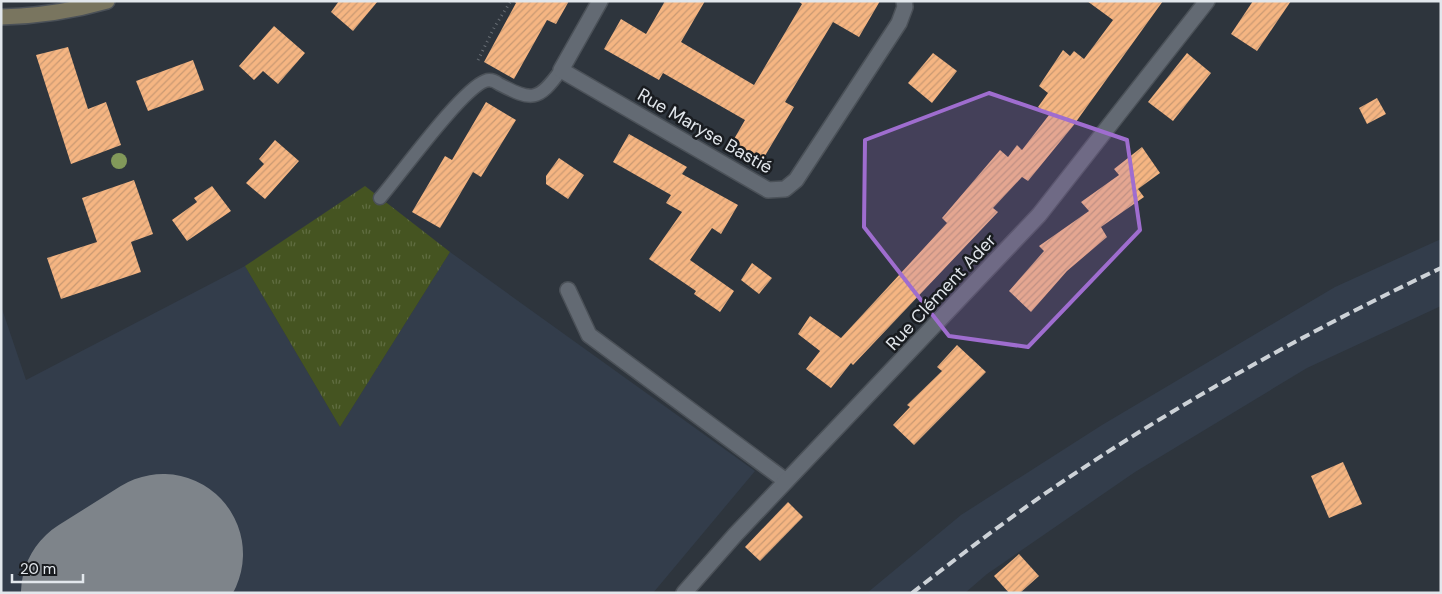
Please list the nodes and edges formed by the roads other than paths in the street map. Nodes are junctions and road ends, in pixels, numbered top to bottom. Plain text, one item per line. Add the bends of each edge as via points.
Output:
1 (107, 1) edge
2 (600, 1) edge
3 (904, 1) edge
4 (1208, 1) edge
5 (1, 17) edge
6 (561, 70) junction
7 (380, 198) dead end
8 (568, 290) dead end
9 (786, 481) junction
10 (684, 593) edge

1 - 5 main road via 80,9
2 - 6 street
3 - 6 street, Rue Maryse Bastié via 899,23 796,180 785,188 768,190
4 - 9 street, Rue Clément Ader via 1039,215
6 - 7 lane via 541,95 532,98 494,81 483,82 461,100
8 - 9 street via 588,335
9 - 10 street, Rue Clément Ader

